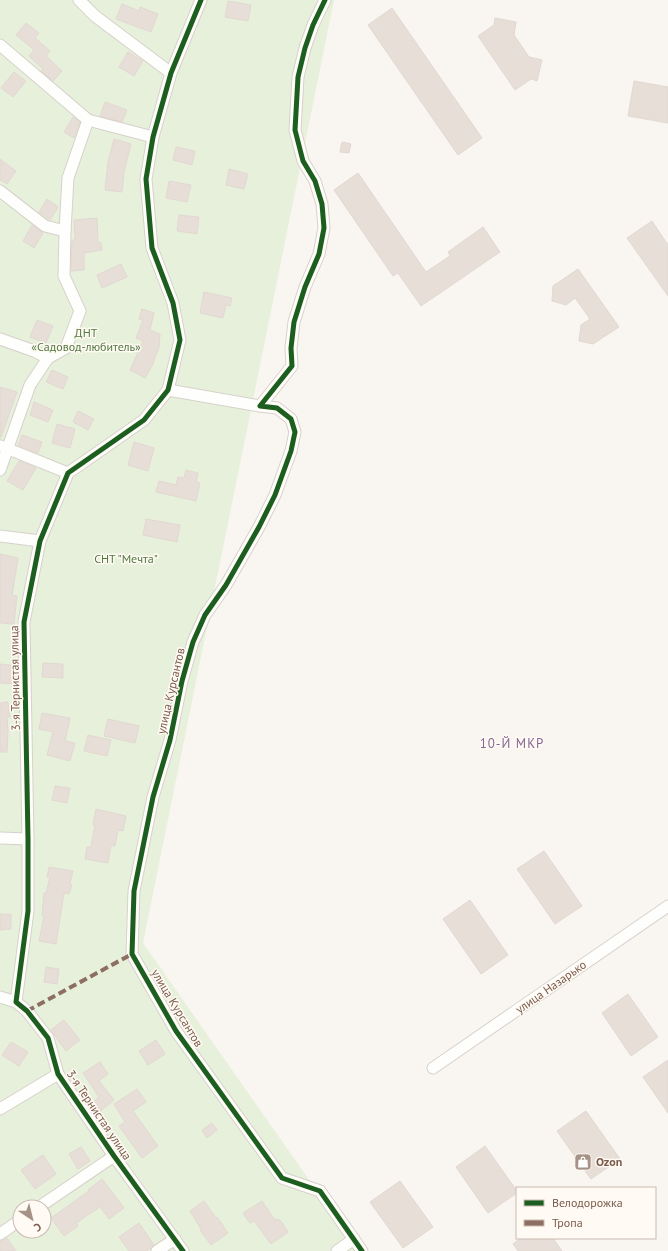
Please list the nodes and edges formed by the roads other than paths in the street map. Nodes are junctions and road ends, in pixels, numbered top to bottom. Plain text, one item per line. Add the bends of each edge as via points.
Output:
1 (79, 0) edge
2 (201, 0) edge
3 (324, 0) edge
4 (0, 45) edge
5 (171, 73) junction
6 (88, 120) junction
7 (153, 137) junction
8 (0, 191) edge
9 (65, 231) junction
10 (0, 339) edge
11 (48, 358) junction
12 (168, 390) junction
13 (260, 406) junction
14 (4, 447) edge
15 (0, 470) edge
16 (68, 473) junction
17 (0, 536) edge
18 (40, 541) junction
19 (0, 838) edge
20 (28, 838) junction
21 (668, 906) edge
22 (0, 997) edge
23 (16, 1002) junction
24 (434, 1068) dead end
25 (58, 1074) junction
26 (0, 1109) edge
27 (114, 1156) junction
28 (51, 1199) edge
29 (12, 1226) edge
30 (0, 1234) edge
31 (175, 1239) junction
32 (354, 1239) junction
33 (157, 1251) edge
34 (184, 1251) edge
35 (337, 1251) edge
36 (362, 1251) edge

1 - 5 street via 95,16
2 - 5 street
3 - 13 street via 313,24 298,77 295,130 303,161 315,181 322,204 324,228 319,254 294,322 292,366
4 - 6 street
5 - 7 street
6 - 7 street
6 - 9 street via 68,178
7 - 12 street via 146,179 152,248 173,303 180,340
8 - 9 street via 45,226
9 - 11 street via 64,276 80,311 66,348
10 - 11 street
11 - 14 street via 30,385
12 - 13 street, улица Курсантов
12 - 16 street via 144,420
13 - 32 street, улица Курсантов via 278,408 291,419 295,432 291,451 275,495 259,527 226,585 204,615 193,642 170,740 153,797 134,891 132,954 176,1031 282,1178 320,1191
14 - 15 street
14 - 16 street
16 - 18 street, 3-я Тернистая улица
17 - 18 street
18 - 20 street, 3-я Тернистая улица via 24,622
19 - 20 street
20 - 23 street, 3-я Тернистая улица via 28,911
21 - 24 street, улица Назарько
22 - 23 street
23 - 25 street, 3-я Тернистая улица via 48,1038
25 - 26 street
25 - 27 street, 3-я Тернистая улица
27 - 28 street
27 - 31 street, 3-я Тернистая улица
29 - 30 street
31 - 33 street
31 - 34 street, 3-я Тернистая улица
32 - 35 street
32 - 36 street, улица Курсантов

